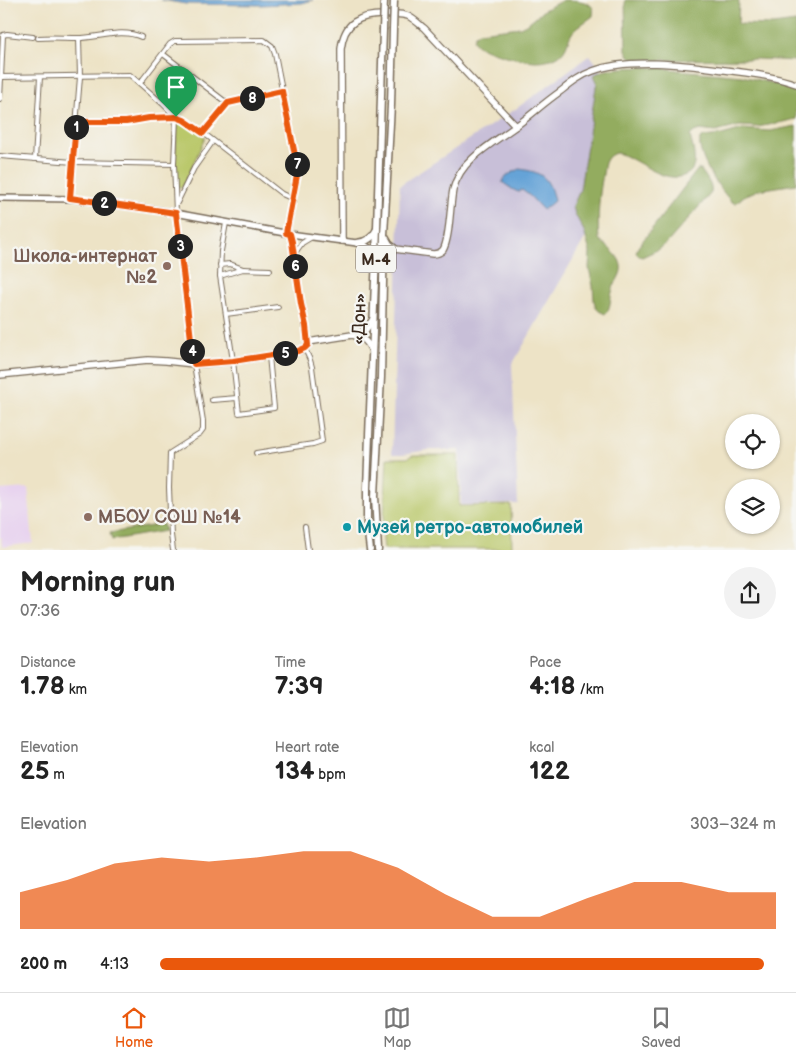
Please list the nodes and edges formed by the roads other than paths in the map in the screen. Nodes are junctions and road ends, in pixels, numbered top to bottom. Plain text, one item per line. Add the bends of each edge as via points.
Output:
1 (384, 0) edge
2 (394, 0) edge
3 (33, 36) dead end
4 (141, 37) dead end
5 (38, 38) dead end
6 (79, 38) junction
7 (163, 54) junction
8 (1, 77) junction
9 (40, 77) junction
10 (80, 77) junction
11 (140, 83) junction
12 (796, 84) edge
13 (282, 91) junction
14 (0, 99) edge
15 (228, 103) junction
16 (176, 117) junction
17 (76, 122) junction
18 (516, 126) junction
19 (203, 133) junction
20 (213, 141) junction
21 (0, 156) edge
22 (35, 159) junction
23 (73, 162) junction
24 (174, 164) junction
25 (0, 198) edge
26 (70, 198) junction
27 (293, 199) junction
28 (176, 205) junction
29 (176, 213) junction
30 (226, 223) junction
31 (377, 228) junction
32 (288, 234) junction
33 (384, 235) junction
34 (312, 237) junction
35 (342, 241) junction
36 (356, 243) junction
37 (395, 249) junction
38 (294, 254) junction
39 (376, 258) junction
40 (384, 259) junction
41 (220, 265) junction
42 (244, 270) junction
43 (270, 270) dead end
44 (220, 276) junction
45 (278, 307) dead end
46 (226, 314) junction
47 (374, 318) junction
48 (352, 335) junction
49 (306, 346) junction
50 (373, 353) junction
51 (269, 356) junction
52 (233, 361) junction
53 (194, 364) junction
54 (0, 375) edge
55 (237, 398) junction
56 (212, 400) dead end
57 (256, 453) dead end
58 (304, 527) dead end
59 (173, 550) edge
60 (308, 550) edge
61 (368, 550) edge
62 (378, 550) edge

1 - 31 highway, «Дон» / М-4, bridge
2 - 33 highway, «Дон» / М-4, bridge
3 - 8 street via 3,35
4 - 6 street via 122,33
5 - 6 street
6 - 10 street
7 - 11 street
7 - 13 street via 173,41 264,40 272,46 275,54
7 - 15 street
8 - 9 street
8 - 14 street
9 - 10 street
9 - 22 street
10 - 11 street via 128,75
10 - 17 street
11 - 16 street
12 - 18 main road via 700,67 614,65 581,76
13 - 15 street
13 - 27 street via 298,170
15 - 19 street
16 - 17 street
16 - 19 street
16 - 24 street
17 - 23 street
18 - 35 main road via 414,20 400,14 364,17 353,22 341,43
18 - 37 main road via 473,158 458,176 443,249 433,254
19 - 20 street
20 - 27 street
20 - 28 street via 194,168
21 - 22 street
22 - 23 street
23 - 24 street
23 - 26 street
24 - 28 street
25 - 26 street
26 - 29 street
27 - 32 street
28 - 29 street
29 - 30 street
29 - 53 street
30 - 32 street
30 - 41 street
31 - 36 highway via 370,239
31 - 39 highway, «Дон» / М-4
32 - 34 street
32 - 38 street
33 - 37 highway
33 - 40 highway, «Дон» / М-4
34 - 35 street
34 - 38 street via 302,243
35 - 36 street
36 - 39 highway via 368,247
37 - 40 highway
38 - 49 street
39 - 47 highway, «Дон» / М-4
40 - 62 highway, «Дон» / М-4 via 375,496
41 - 42 street via 230,264
41 - 44 street
42 - 43 street
42 - 44 street
44 - 46 street
45 - 46 street
46 - 52 street
47 - 48 main road via 365,331
47 - 50 highway, «Дон» / М-4
48 - 49 main road
48 - 50 main road via 365,340
49 - 51 main road via 298,351
49 - 57 street via 322,441
50 - 61 highway, «Дон» / М-4 via 368,442
51 - 52 main road
51 - 55 street via 274,408 238,413
52 - 53 main road
52 - 55 street
53 - 54 main road via 148,360
53 - 59 street via 203,430 170,452
55 - 56 street
58 - 60 street

